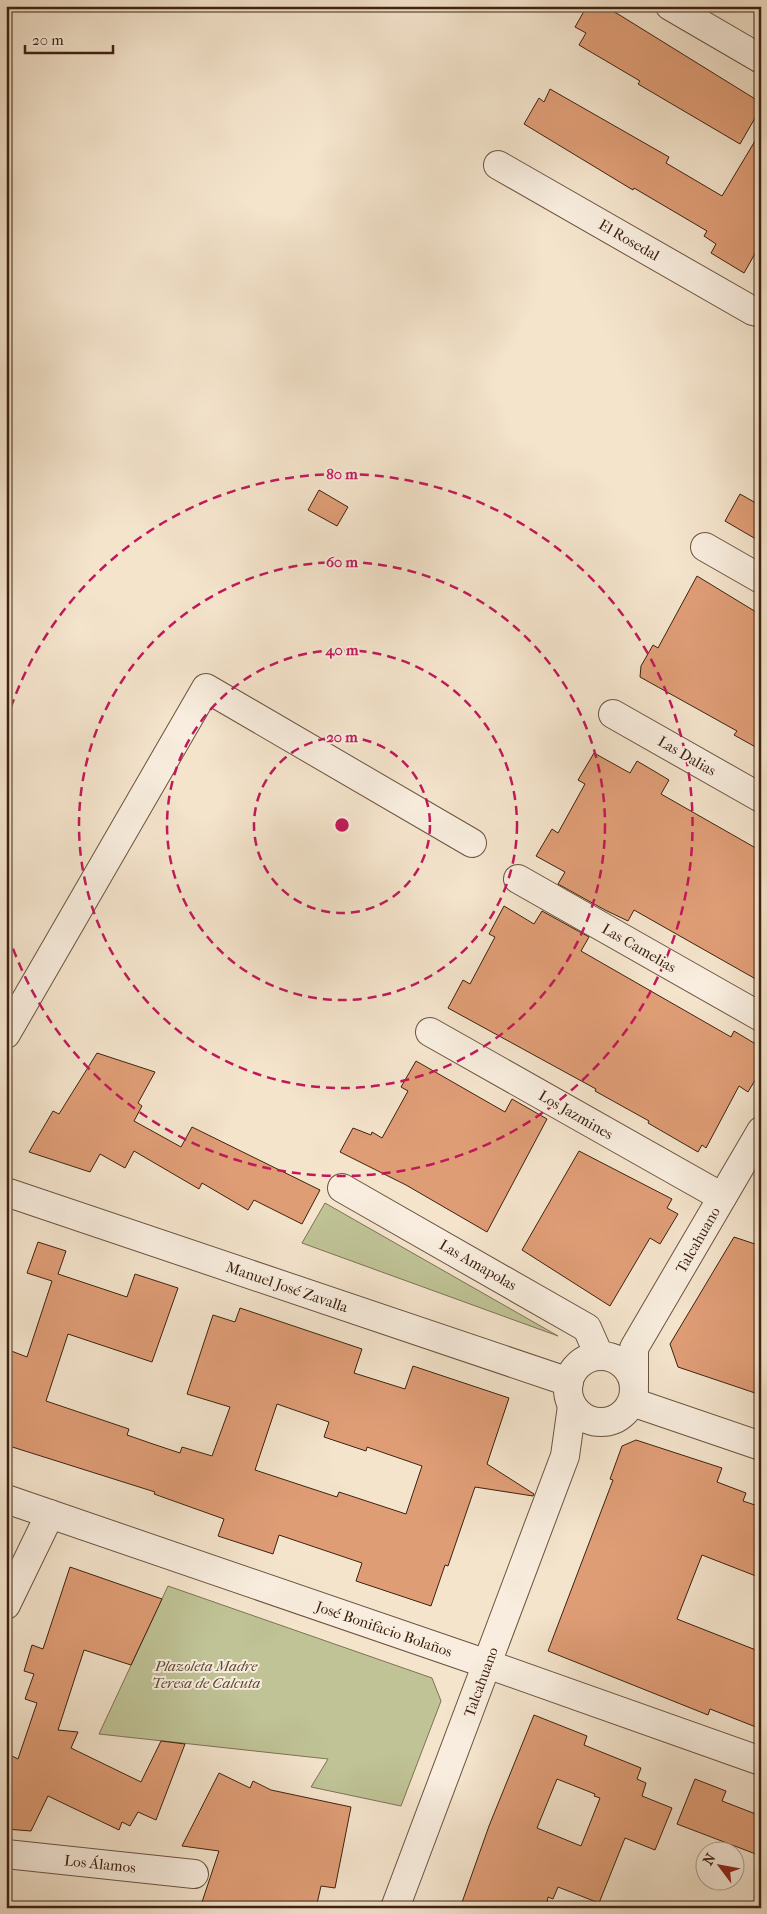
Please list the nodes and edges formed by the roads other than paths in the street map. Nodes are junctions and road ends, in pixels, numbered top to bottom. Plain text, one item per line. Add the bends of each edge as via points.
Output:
1 (670, 6) edge
2 (761, 58) edge
3 (498, 165) dead end
4 (761, 313) edge
5 (706, 547) dead end
6 (761, 579) edge
7 (613, 714) dead end
8 (761, 798) edge
9 (472, 844) dead end
10 (518, 879) dead end
11 (761, 1017) edge
12 (430, 1032) dead end
13 (6, 1034) edge
14 (761, 1131) edge
15 (342, 1188) dead end
16 (6, 1192) edge
17 (722, 1198) junction
18 (616, 1354) junction
19 (633, 1392) junction
20 (577, 1403) junction
21 (761, 1446) edge
22 (6, 1499) edge
23 (50, 1514) junction
24 (6, 1605) edge
25 (487, 1664) junction
26 (761, 1762) edge
27 (6, 1854) edge
28 (194, 1874) dead end
29 (395, 1908) edge

1 - 2 street
3 - 4 street, El Rosedal
5 - 6 street
7 - 8 street, Las Dalias
9 - 13 street via 206,688
10 - 11 street, Las Camelias
12 - 17 street, Los Jazmines
14 - 17 street, Talcahuano
15 - 18 street, Las Amapolas via 587,1328
16 - 20 street, Manuel José Zavalla
17 - 18 street, Talcahuano
18 - 19 street
18 - 20 street via 589,1358 580,1363 573,1372
19 - 20 street via 624,1412 603,1422
19 - 21 street
20 - 25 street, Talcahuano via 565,1456
22 - 23 street, José Bonifacio Bolaños
23 - 24 street
23 - 25 street, José Bonifacio Bolaños
25 - 26 street, José Bonifacio Bolaños
25 - 29 street, Talcahuano
27 - 28 street, Los Álamos

